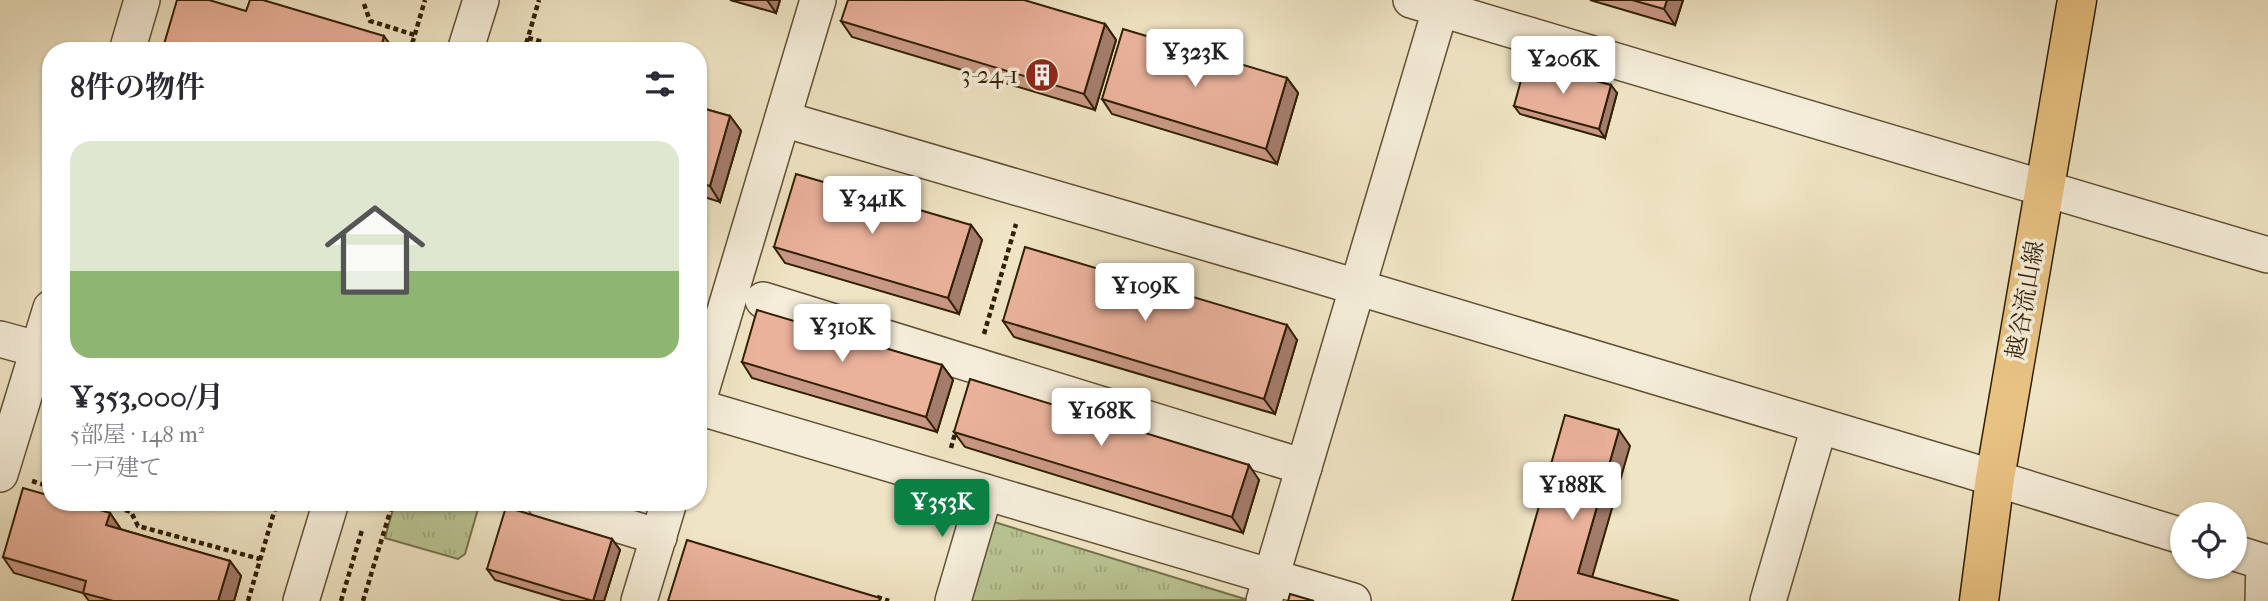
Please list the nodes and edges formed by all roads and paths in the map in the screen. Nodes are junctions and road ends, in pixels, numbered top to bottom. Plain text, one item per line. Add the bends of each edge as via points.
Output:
1 (142, 0) edge
2 (425, 0) edge
3 (481, 0) edge
4 (539, 0) edge
5 (818, 0) edge
6 (2077, 0) edge
7 (1431, 3) edge
8 (364, 4) dead end
9 (415, 35) junction
10 (528, 38) junction
11 (130, 42) edge
12 (413, 42) edge
13 (469, 42) edge
14 (527, 42) edge
15 (543, 42) dead end
16 (783, 119) junction
17 (2045, 188) junction
18 (2268, 255) edge
19 (1357, 288) junction
20 (762, 300) dead end
21 (0, 339) edge
22 (42, 351) edge
23 (42, 360) edge
24 (707, 371) edge
25 (707, 410) edge
26 (1819, 427) junction
27 (1304, 467) junction
28 (0, 474) edge
29 (1995, 478) junction
30 (985, 492) junction
31 (128, 511) edge
32 (274, 511) edge
33 (328, 511) edge
34 (390, 511) edge
35 (574, 511) edge
36 (666, 511) edge
37 (2170, 532) edge
38 (659, 537) junction
39 (260, 559) junction
40 (2256, 559) edge
41 (1268, 589) edge
42 (876, 597) edge
43 (248, 601) edge
44 (301, 601) edge
45 (363, 601) edge
46 (639, 601) edge
47 (889, 601) edge
48 (953, 601) edge
49 (1353, 601) edge
50 (1768, 601) edge
51 (1979, 601) edge
52 (2263, 601) edge

1 - 11 street
2 - 9 path
3 - 13 street
4 - 10 path
5 - 16 street
6 - 17 main road, 越谷流山線
7 - 17 street
7 - 19 street
8 - 9 path via 370,21
9 - 12 path
10 - 14 path
10 - 15 path
16 - 19 street
16 - 24 street
17 - 18 street
17 - 29 main road, 越谷流山線
19 - 26 street
19 - 27 street
20 - 27 street
21 - 22 street
23 - 28 street
25 - 30 street
26 - 29 street
26 - 50 street
27 - 41 street
29 - 37 street
29 - 51 main road, 越谷流山線
30 - 41 street
30 - 48 street
31 - 39 path via 138,526
32 - 39 path
33 - 44 street
34 - 45 path
35 - 38 street
36 - 38 street
38 - 46 street
39 - 43 path
40 - 52 street
41 - 49 street
42 - 47 path

